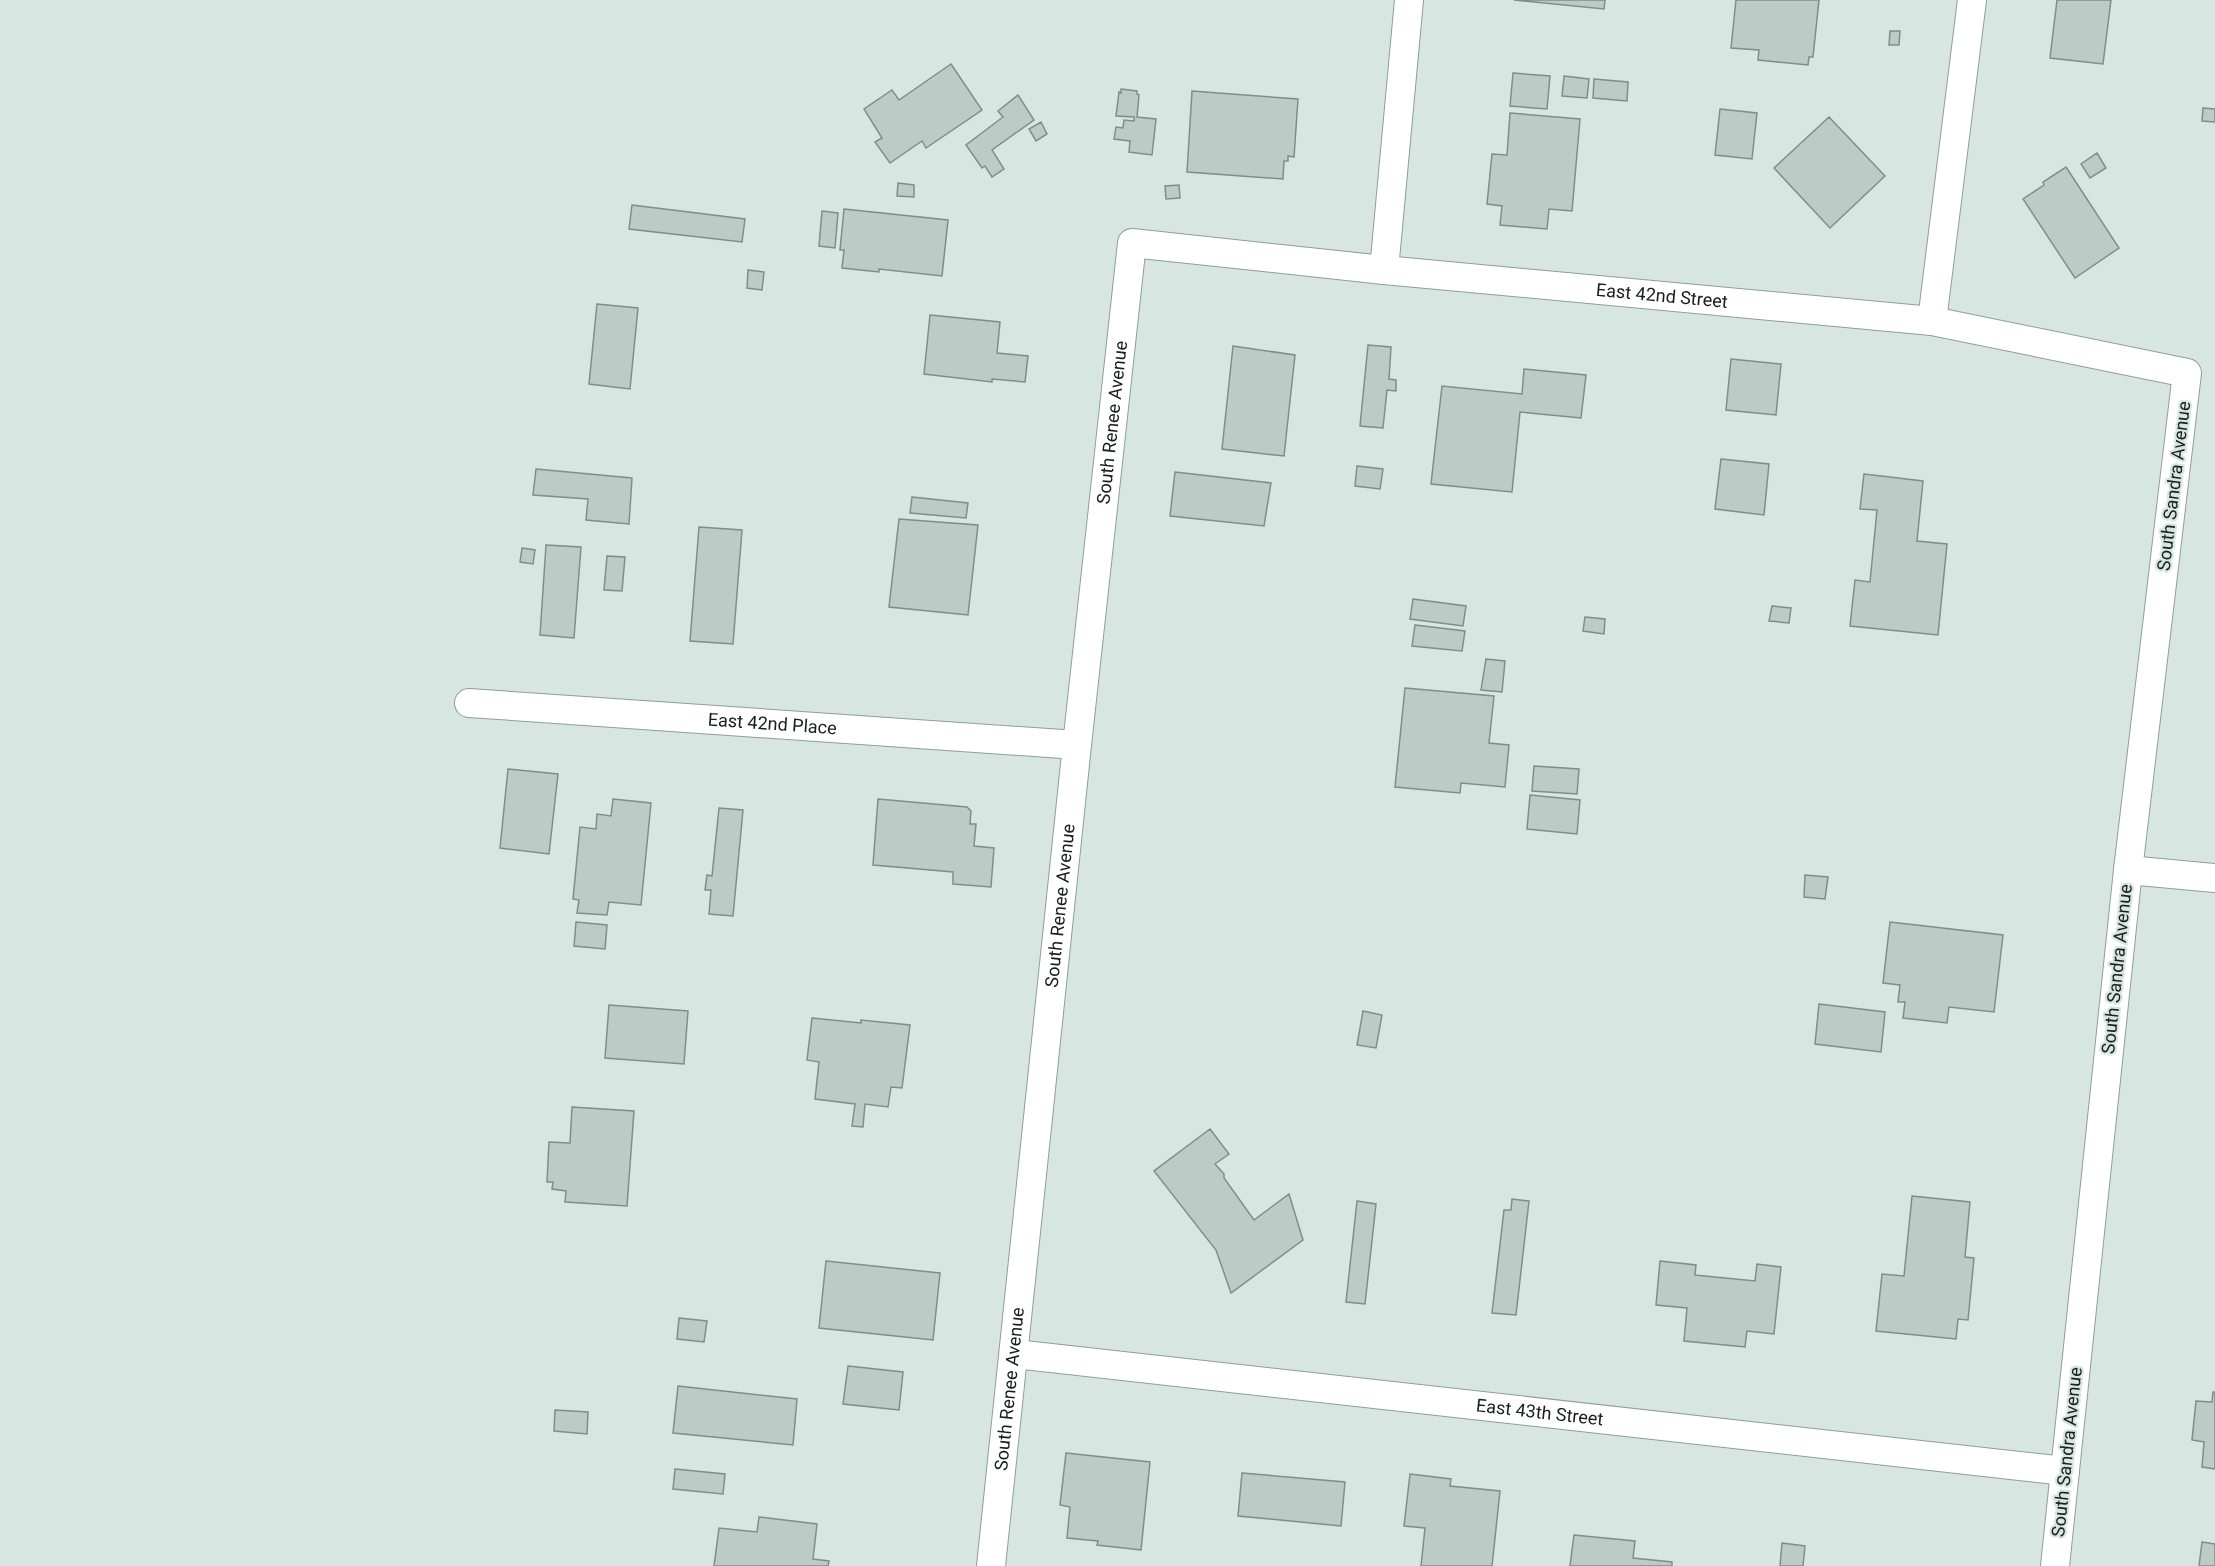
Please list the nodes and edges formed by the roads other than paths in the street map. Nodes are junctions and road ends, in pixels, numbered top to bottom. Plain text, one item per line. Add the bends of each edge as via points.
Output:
1 (1409, 0) edge
2 (1972, 0) edge
3 (1132, 243) joint
4 (1384, 270) junction
5 (1932, 321) junction
6 (2187, 373) joint
7 (469, 703) dead end
8 (1077, 746) junction
9 (2128, 870) junction
10 (2215, 878) edge
11 (1015, 1354) junction
12 (2065, 1471) junction
13 (991, 1566) edge
14 (2055, 1566) edge

1 - 4 street
2 - 5 street
3 - 4 street, East 42nd Street
3 - 8 street, South Renee Avenue
4 - 5 street, East 42nd Street
5 - 6 street, East 42nd Street
6 - 9 street, South Sandra Avenue
7 - 8 street, East 42nd Place
8 - 11 street, South Renee Avenue
9 - 10 street
9 - 12 street, South Sandra Avenue
11 - 12 street, East 43th Street
11 - 13 street, South Renee Avenue
12 - 14 street, South Sandra Avenue

